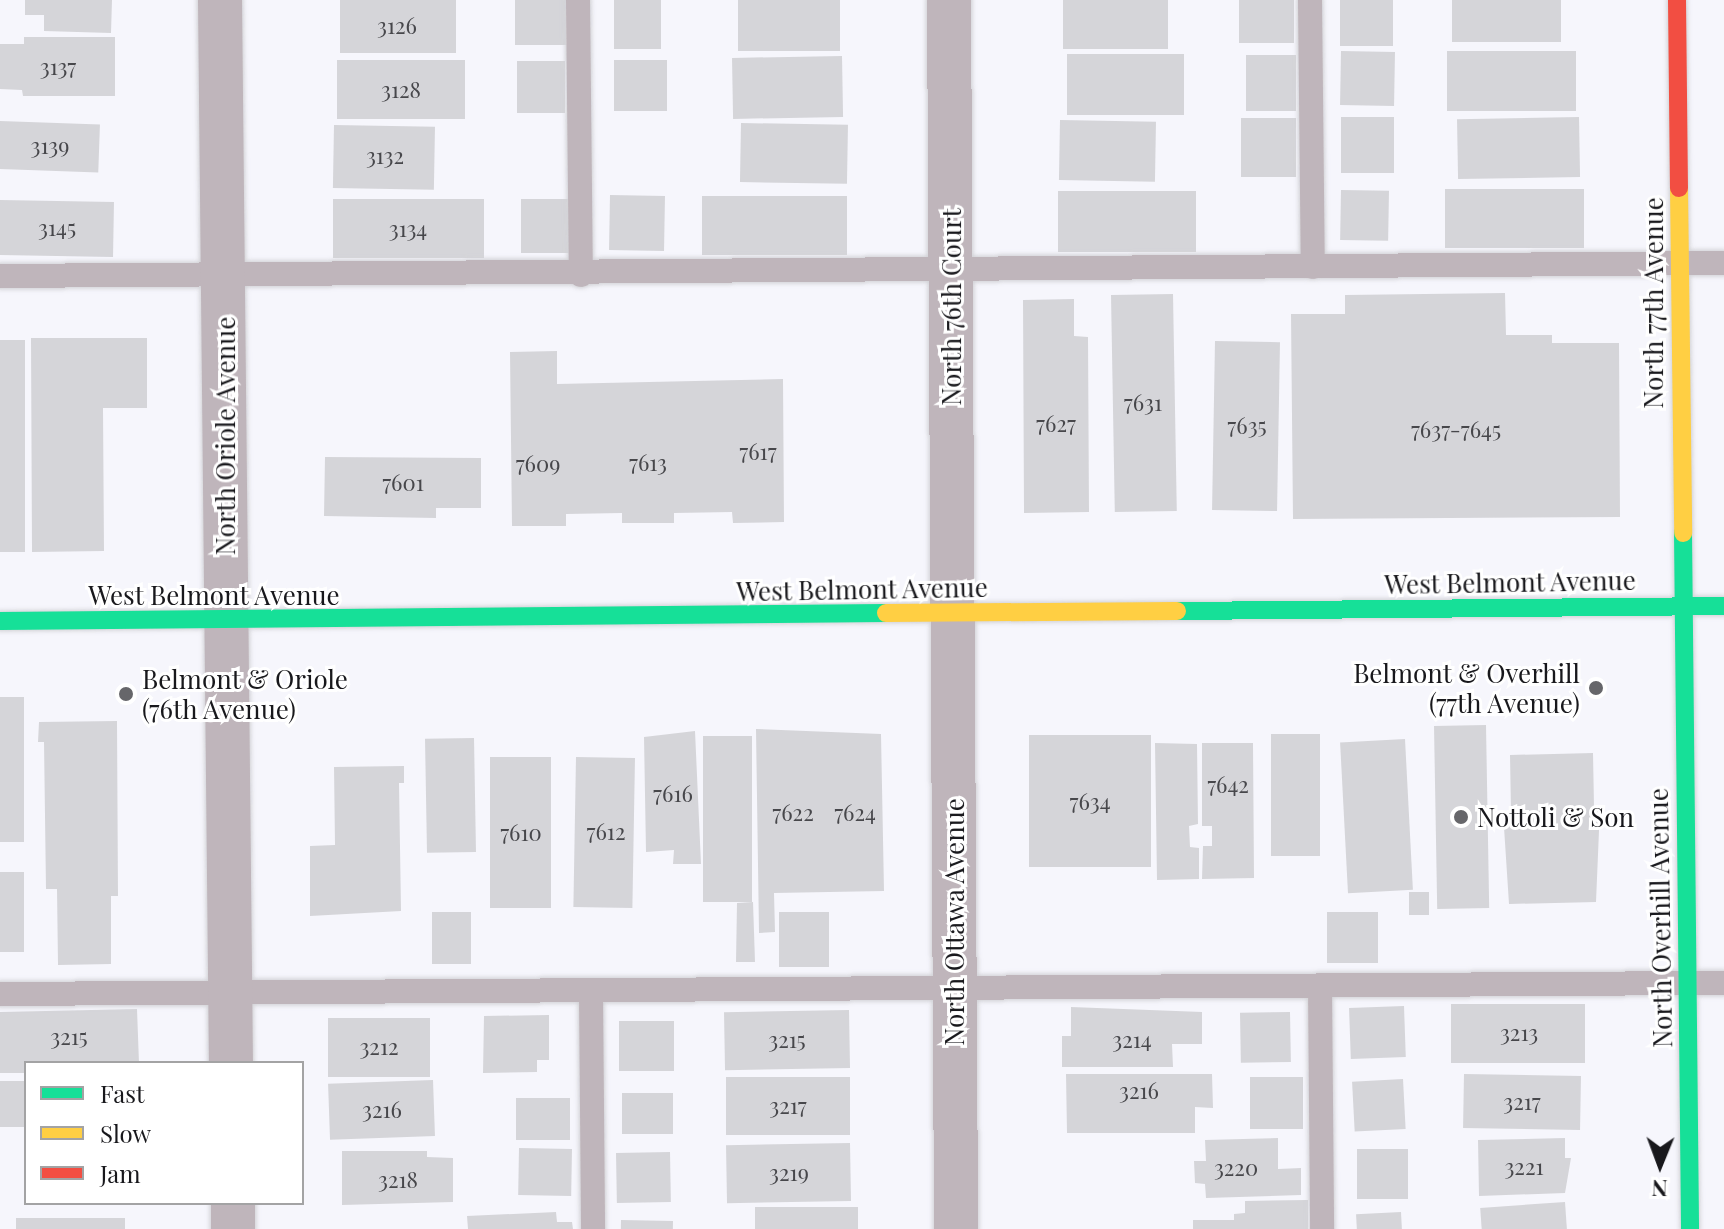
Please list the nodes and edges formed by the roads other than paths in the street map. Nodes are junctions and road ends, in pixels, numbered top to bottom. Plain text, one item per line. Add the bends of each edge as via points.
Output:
1 (220, 0) edge
2 (578, 0) edge
3 (949, 0) edge
4 (1310, 0) edge
5 (1677, 0) edge
6 (1724, 263) edge
7 (1679, 264) junction
8 (1313, 267) junction
9 (951, 271) junction
10 (581, 275) junction
11 (0, 276) edge
12 (224, 278) junction
13 (1680, 606) junction
14 (1724, 606) edge
15 (953, 614) junction
16 (0, 621) edge
17 (226, 621) junction
18 (1724, 983) edge
19 (1687, 984) junction
20 (1320, 987) junction
21 (954, 990) junction
22 (591, 993) junction
23 (0, 994) edge
24 (230, 997) junction
25 (231, 1061) edge
26 (233, 1205) edge
27 (233, 1229) edge
28 (593, 1229) edge
29 (956, 1229) edge
30 (1322, 1229) edge
31 (1690, 1229) edge

1 - 12 street, North Oriole Avenue
2 - 10 lane
3 - 9 street, North 76th Court
4 - 8 lane
5 - 7 main road, North 77th Avenue
6 - 7 lane
7 - 8 lane
7 - 13 main road, North 77th Avenue
8 - 9 lane
9 - 10 lane
9 - 15 street, North 76th Court
10 - 12 lane
11 - 12 lane
12 - 17 street, North Oriole Avenue
13 - 14 main road, West Belmont Avenue
13 - 15 main road, West Belmont Avenue
13 - 19 main road, North Overhill Avenue
15 - 17 main road, West Belmont Avenue
15 - 21 street, North Ottawa Avenue
16 - 17 main road, West Belmont Avenue
17 - 24 street, North Oriole Avenue
18 - 19 lane
19 - 20 lane
19 - 31 main road, North Overhill Avenue
20 - 21 lane
20 - 30 lane
21 - 22 lane
21 - 29 street, North Ottawa Avenue
22 - 24 lane
22 - 28 lane
23 - 24 lane
24 - 25 street, North Oriole Avenue
26 - 27 street

